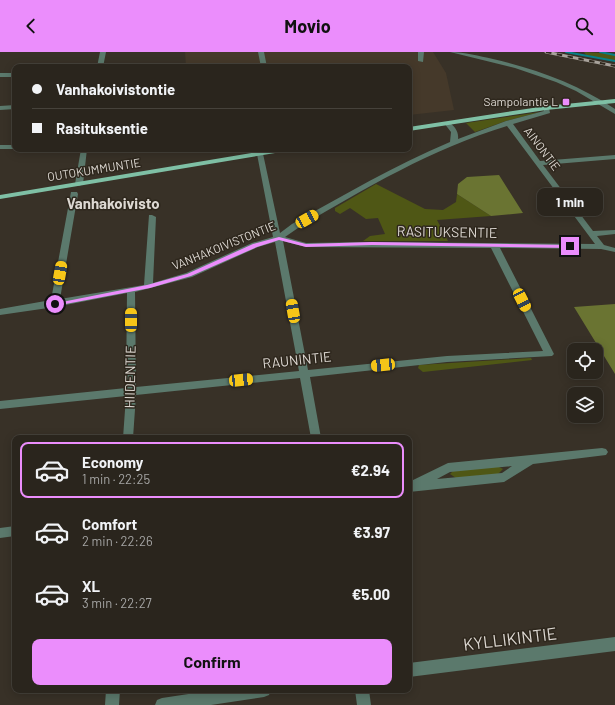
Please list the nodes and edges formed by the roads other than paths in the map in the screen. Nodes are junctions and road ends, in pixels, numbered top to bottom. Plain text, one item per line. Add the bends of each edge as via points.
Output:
1 (103, 52) edge
2 (261, 52) edge
3 (421, 52) edge
4 (454, 52) edge
5 (421, 61) dead end
6 (101, 64) edge
7 (263, 64) edge
8 (0, 75) edge
9 (12, 75) edge
10 (615, 101) edge
11 (603, 102) junction
12 (12, 107) edge
13 (0, 108) edge
14 (546, 108) junction
15 (615, 112) edge
16 (508, 122) junction
17 (447, 123) junction
18 (412, 129) edge
19 (453, 144) junction
20 (0, 147) edge
21 (12, 147) edge
22 (84, 152) edge
23 (254, 152) edge
24 (259, 152) edge
25 (615, 157) edge
26 (540, 163) junction
27 (79, 184) junction
28 (74, 194) dead end
29 (0, 197) edge
30 (152, 217) dead end
31 (615, 232) edge
32 (591, 234) junction
33 (279, 238) junction
34 (494, 245) junction
35 (601, 247) junction
36 (615, 250) edge
37 (148, 287) junction
38 (131, 291) junction
39 (55, 304) junction
40 (0, 312) edge
41 (304, 373) junction
42 (131, 391) junction
43 (0, 406) edge
44 (128, 435) edge
45 (315, 435) edge
46 (602, 452) dead end
47 (412, 486) edge
48 (12, 531) edge
49 (0, 533) edge
50 (615, 644) edge
51 (412, 670) edge
52 (113, 693) edge
53 (244, 693) edge
54 (362, 693) edge
55 (112, 705) edge
56 (162, 705) edge
57 (364, 705) edge

1 - 6 street
2 - 7 street
3 - 5 street
4 - 11 street via 528,71 582,91
8 - 9 street
10 - 11 main road
11 - 14 main road
11 - 15 street
12 - 13 street
14 - 16 street, VANHAKOIVISTONTIE via 548,112
14 - 17 main road
16 - 19 street, VANHAKOIVISTONTIE
16 - 26 street, AINONTIE
17 - 18 main road
17 - 19 street via 455,134
19 - 33 street, VANHAKOIVISTONTIE via 374,181 295,226
20 - 21 street
22 - 27 street
23 - 27 main road, OUTOKUMMUNTIE
24 - 33 street via 275,230
25 - 26 street
26 - 32 street, AINONTIE
27 - 29 main road, OUTOKUMMUNTIE
28 - 39 street
30 - 37 street
31 - 32 street
32 - 35 street, AINONTIE
33 - 34 street, RASITUKSENTIE via 306,245
33 - 37 street, VANHAKOIVISTONTIE via 255,245 189,275
33 - 41 street
34 - 35 street, RASITUKSENTIE
34 - 41 street, RAUNINTIE via 549,354 447,359
35 - 36 street, RASITUKSENTIE
37 - 38 street, VANHAKOIVISTONTIE
38 - 39 street, VANHAKOIVISTONTIE
38 - 42 street, HIIDENTIE
39 - 40 street, VANHAKOIVISTONTIE
41 - 42 street, RAUNINTIE
41 - 45 street
42 - 43 street, RAUNINTIE
42 - 44 street, HIIDENTIE
46 - 47 street via 532,459 504,477
48 - 49 street
50 - 51 street, KYLLIKINTIE
52 - 55 street
53 - 56 street
54 - 57 street

